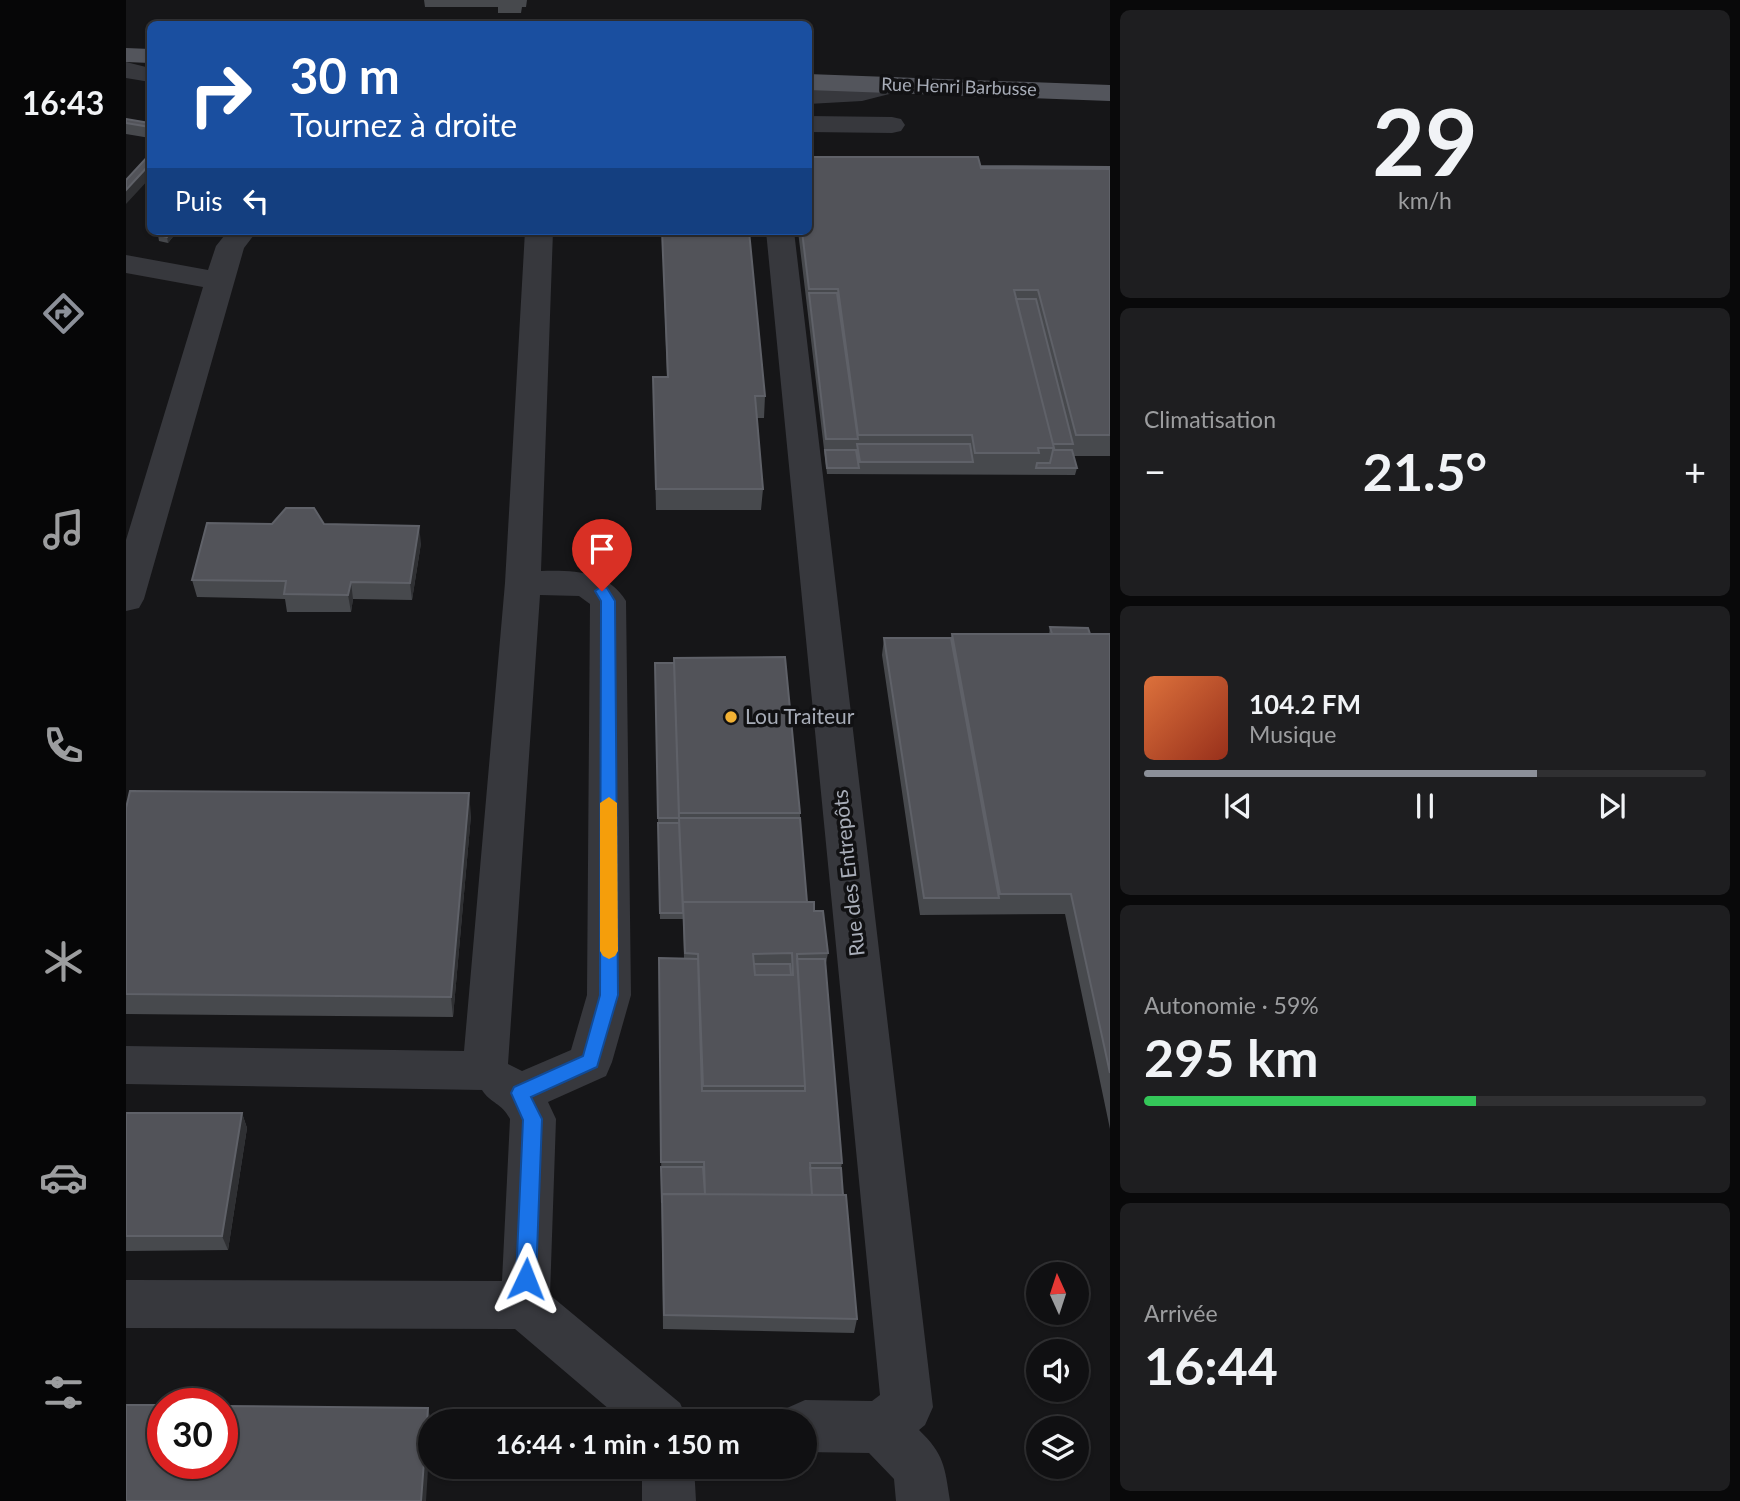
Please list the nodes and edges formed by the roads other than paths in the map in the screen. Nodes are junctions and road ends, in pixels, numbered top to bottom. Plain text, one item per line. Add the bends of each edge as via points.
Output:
1 (126, 55) edge
2 (147, 55) edge
3 (126, 70) edge
4 (147, 74) edge
5 (812, 82) edge
6 (896, 85) junction
7 (1110, 93) edge
8 (812, 96) edge
9 (812, 124) edge
10 (892, 125) dead end
11 (240, 235) edge
12 (539, 235) edge
13 (780, 235) edge
14 (126, 264) edge
15 (219, 281) junction
16 (523, 583) junction
17 (126, 599) edge
18 (126, 1065) edge
19 (502, 1082) junction
20 (126, 1304) edge
21 (525, 1305) junction
22 (648, 1409) edge
23 (817, 1426) edge
24 (880, 1427) junction
25 (668, 1479) edge
26 (669, 1501) edge
27 (923, 1501) edge

1 - 2 main road
3 - 4 street
5 - 6 main road, Rue Henri Barbusse
6 - 7 main road, Rue Henri Barbusse
6 - 8 street via 862,93
9 - 10 street
11 - 15 street via 230,246
12 - 16 street
13 - 24 street, Rue des Entrepôts via 907,1407
14 - 15 street
15 - 17 street
16 - 19 street
16 - 19 street via 581,584 602,591 608,601 609,995 590,1062
18 - 19 street
19 - 21 street via 533,1119
20 - 21 street
21 - 22 street
23 - 24 street
24 - 27 street via 919,1467
25 - 26 street

